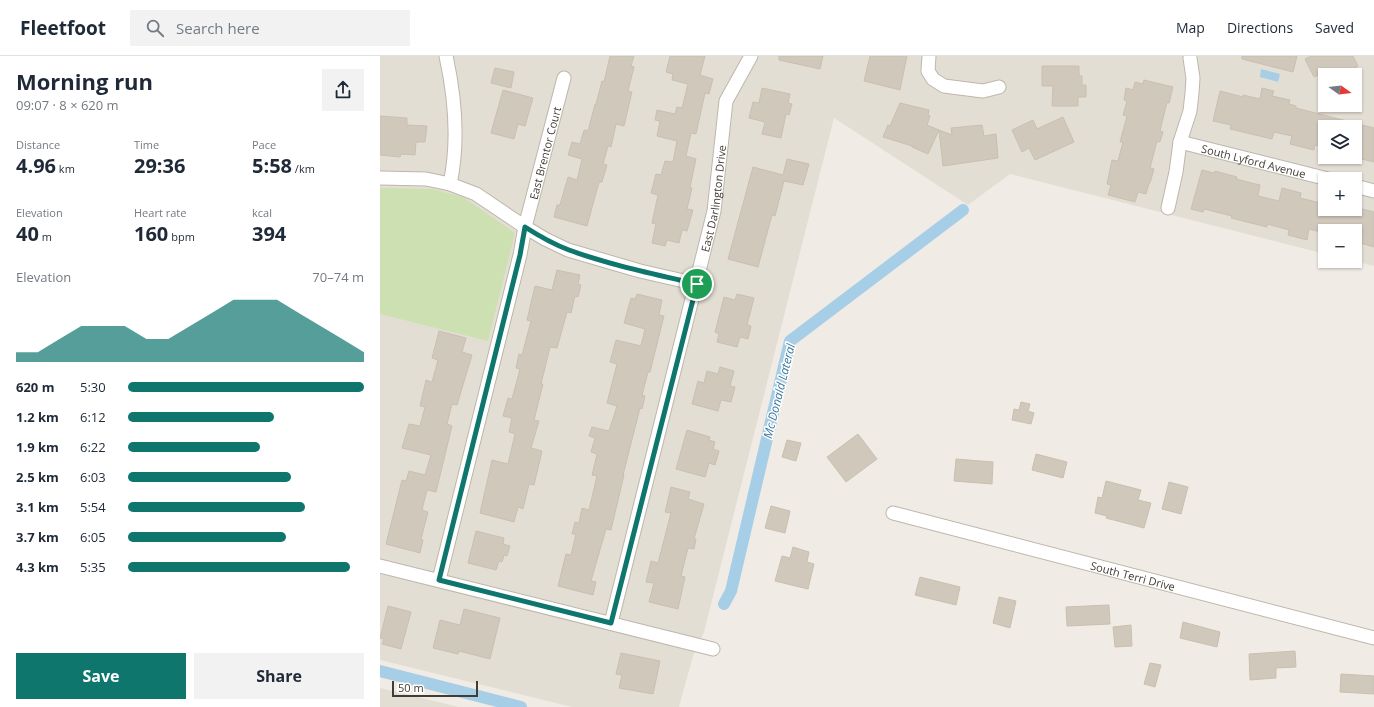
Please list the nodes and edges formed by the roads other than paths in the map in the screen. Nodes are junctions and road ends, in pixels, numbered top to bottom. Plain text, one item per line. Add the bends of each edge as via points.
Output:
1 (446, 56) edge
2 (751, 56) edge
3 (929, 56) edge
4 (1190, 58) dead end
5 (564, 78) dead end
6 (1000, 87) dead end
7 (1180, 142) junction
8 (1318, 176) edge
9 (380, 178) edge
10 (450, 184) junction
11 (1362, 188) edge
12 (1374, 191) edge
13 (1168, 208) dead end
14 (525, 227) junction
15 (697, 284) junction
16 (893, 514) dead end
17 (380, 566) edge
18 (439, 580) junction
19 (611, 623) junction
20 (1374, 638) edge
21 (713, 649) dead end

1 - 10 street via 455,123 454,164
2 - 15 street, East Darlington Drive via 726,101 714,211
3 - 6 street via 928,71 933,79 944,86 983,91
4 - 7 street via 1193,78 1190,111
5 - 14 street, East Brentor Court
7 - 8 street, South Lyford Avenue
7 - 13 street
9 - 10 street via 426,179
10 - 14 street via 476,194
11 - 12 street
14 - 15 street via 568,250
14 - 18 street, East Brentor Court
15 - 19 street, East Darlington Drive
16 - 20 street, South Terri Drive
17 - 18 street
18 - 19 street
19 - 21 street

